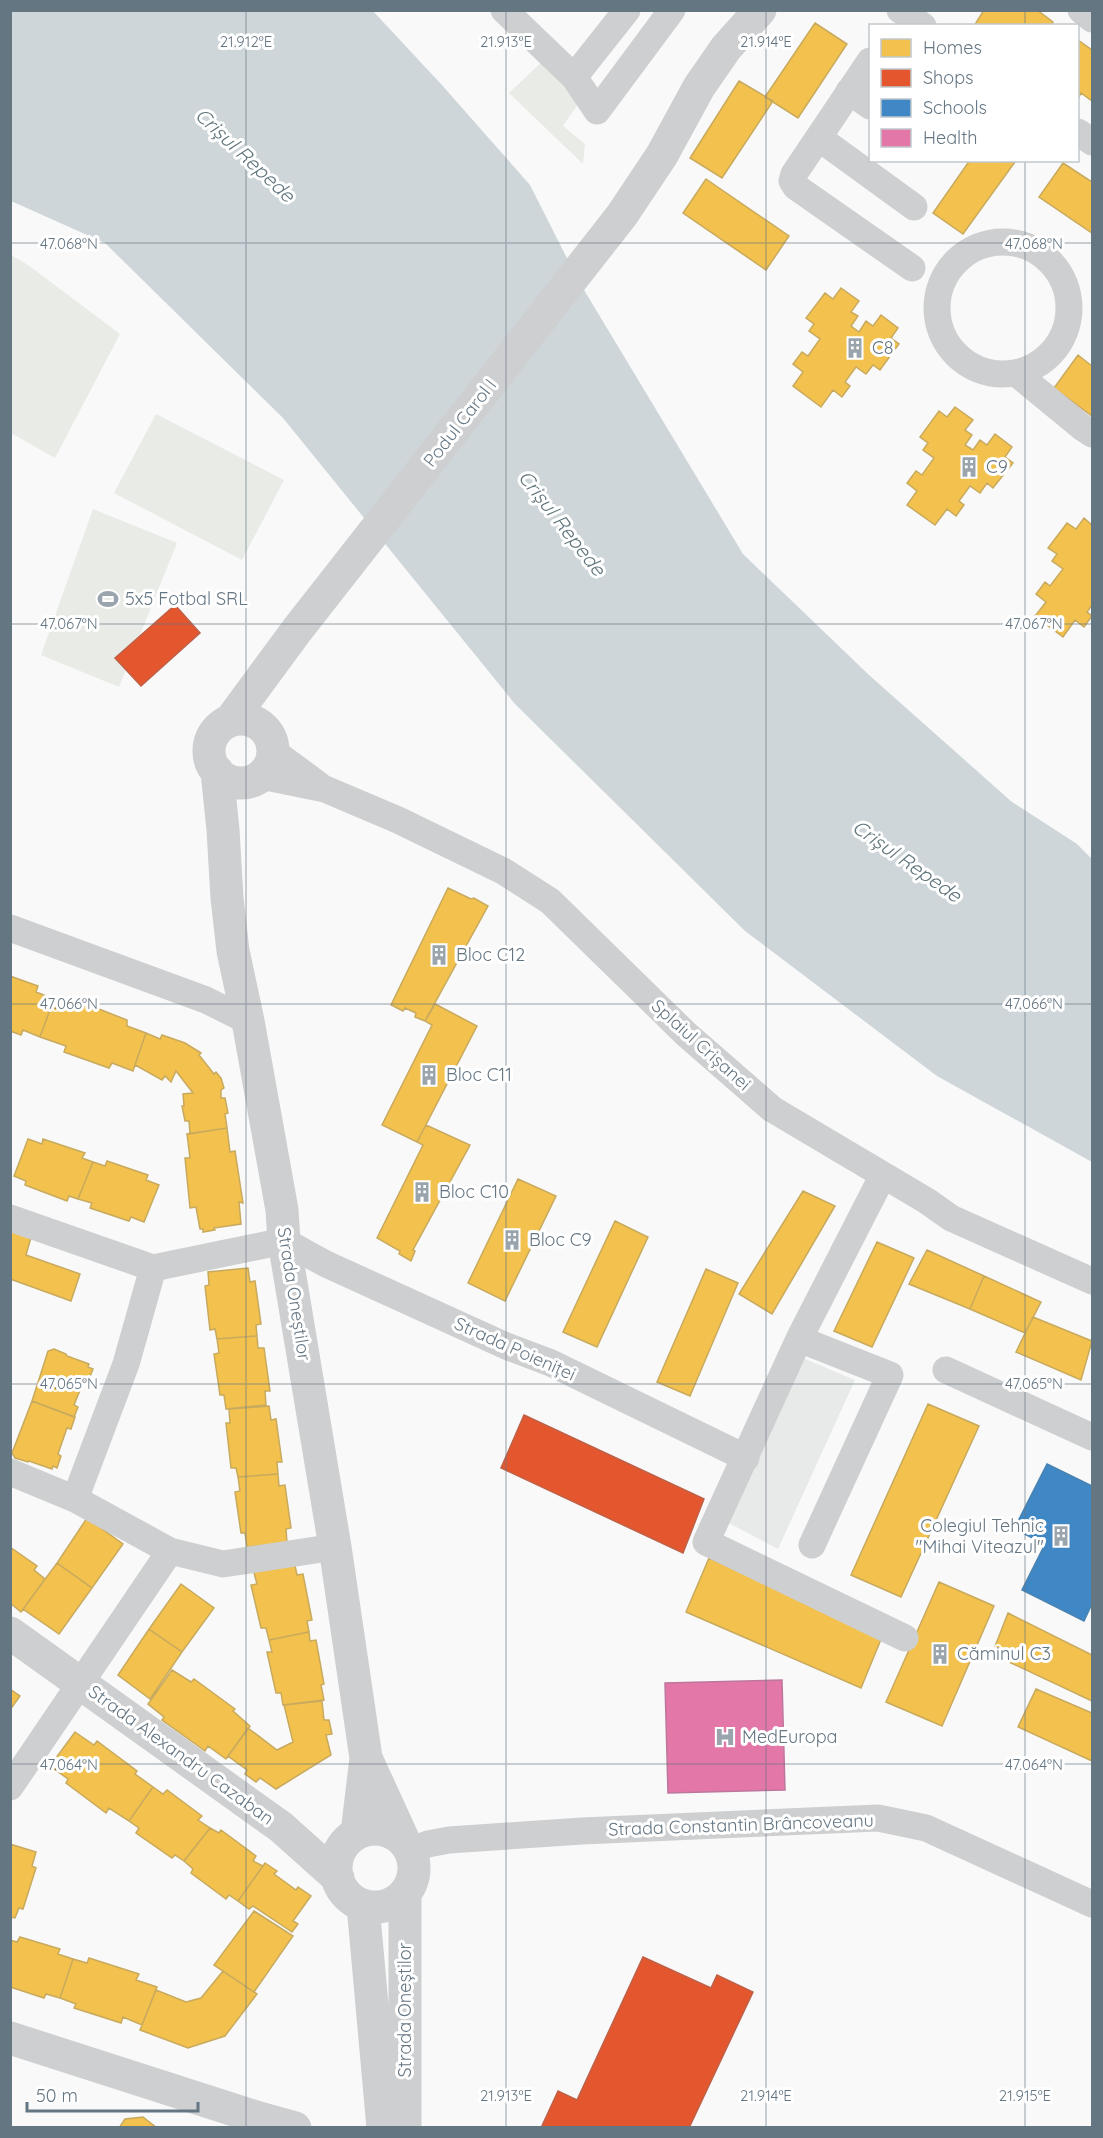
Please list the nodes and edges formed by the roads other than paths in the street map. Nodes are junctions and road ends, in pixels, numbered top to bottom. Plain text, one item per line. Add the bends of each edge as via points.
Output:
1 (504, 10) edge
2 (627, 10) edge
3 (672, 10) edge
4 (1081, 10) edge
5 (764, 13) edge
6 (1092, 18) edge
7 (869, 65) edge
8 (574, 76) junction
9 (860, 99) edge
10 (1079, 133) edge
11 (819, 138) junction
12 (1092, 142) edge
13 (914, 207) dead end
14 (912, 268) dead end
15 (1016, 373) junction
16 (1092, 434) edge
17 (276, 657) junction
18 (230, 721) junction
19 (253, 762) junction
20 (10, 928) edge
21 (248, 1021) junction
22 (883, 1175) junction
23 (10, 1218) edge
24 (284, 1241) junction
25 (153, 1268) junction
26 (1092, 1281) edge
27 (799, 1339) junction
28 (946, 1370) dead end
29 (1092, 1437) edge
30 (746, 1458) junction
31 (10, 1472) edge
32 (75, 1499) junction
33 (812, 1545) dead end
34 (335, 1547) junction
35 (170, 1551) junction
36 (10, 1633) edge
37 (905, 1638) dead end
38 (81, 1683) junction
39 (366, 1758) junction
40 (10, 1787) edge
41 (282, 1827) junction
42 (354, 1836) junction
43 (407, 1846) junction
44 (338, 1878) junction
45 (405, 1893) junction
46 (1092, 1904) edge
47 (363, 1905) junction
48 (10, 2038) edge
49 (268, 2123) edge
50 (295, 2127) edge
51 (383, 2127) edge
52 (405, 2127) edge

1 - 8 street
2 - 8 street
3 - 8 street via 597,111
4 - 6 street
5 - 17 street, Podul Carol I via 726,48 622,215
7 - 9 street
9 - 11 street
10 - 12 street
11 - 13 street
11 - 14 street via 794,174 792,181 796,187
15 - 15 street via 994,373 974,367 956,354 944,337 938,316 938,294 946,274 978,246 999,242 1021,244 1041,253 1057,269 1067,288 1070,310 1065,332 1053,351 1036,365
15 - 16 street
17 - 18 street, Podul Carol I
17 - 19 street via 274,687
18 - 19 street via 252,720 259,724
18 - 19 street, Podul Carol I via 211,741 211,761
19 - 21 street, Strada Oneștilor via 223,830 233,951
19 - 22 street, Splaiul Crișanei via 398,820 503,871 550,901 686,1034 772,1109
20 - 21 street via 206,1000
21 - 24 street, Strada Oneștilor via 282,1210
22 - 26 street, Splaiul Crișanei via 951,1218
22 - 27 street
23 - 25 street
24 - 25 street
24 - 30 street, Strada Poieniței via 326,1264 551,1363
24 - 34 street, Strada Oneștilor
25 - 32 street via 126,1364
27 - 30 street
27 - 33 street via 890,1375
28 - 29 street
30 - 37 street via 706,1542
31 - 32 street
32 - 35 street
34 - 35 street via 222,1564
34 - 39 street, Strada Oneștilor
35 - 38 street, Strada Alexandru Cazaban
36 - 38 street, Strada Alexandru Cazaban
38 - 40 street, Strada Alexandru Cazaban
38 - 41 street, Strada Alexandru Cazaban
39 - 42 street, Strada Oneștilor
39 - 43 street, Strada Oneștilor
41 - 42 street, Strada Alexandru Cazaban
41 - 44 street, Strada Alexandru Cazaban
42 - 43 street via 365,1830 382,1830 398,1836
42 - 44 street via 340,1850
43 - 45 street via 414,1873
43 - 46 street, Strada Constantin Brâncoveanu via 582,1831 878,1818 926,1828
44 - 47 street via 351,1899
45 - 47 street via 386,1906
45 - 52 street, Strada Oneștilor
47 - 51 street, Strada Oneștilor
48 - 49 street
49 - 50 street

